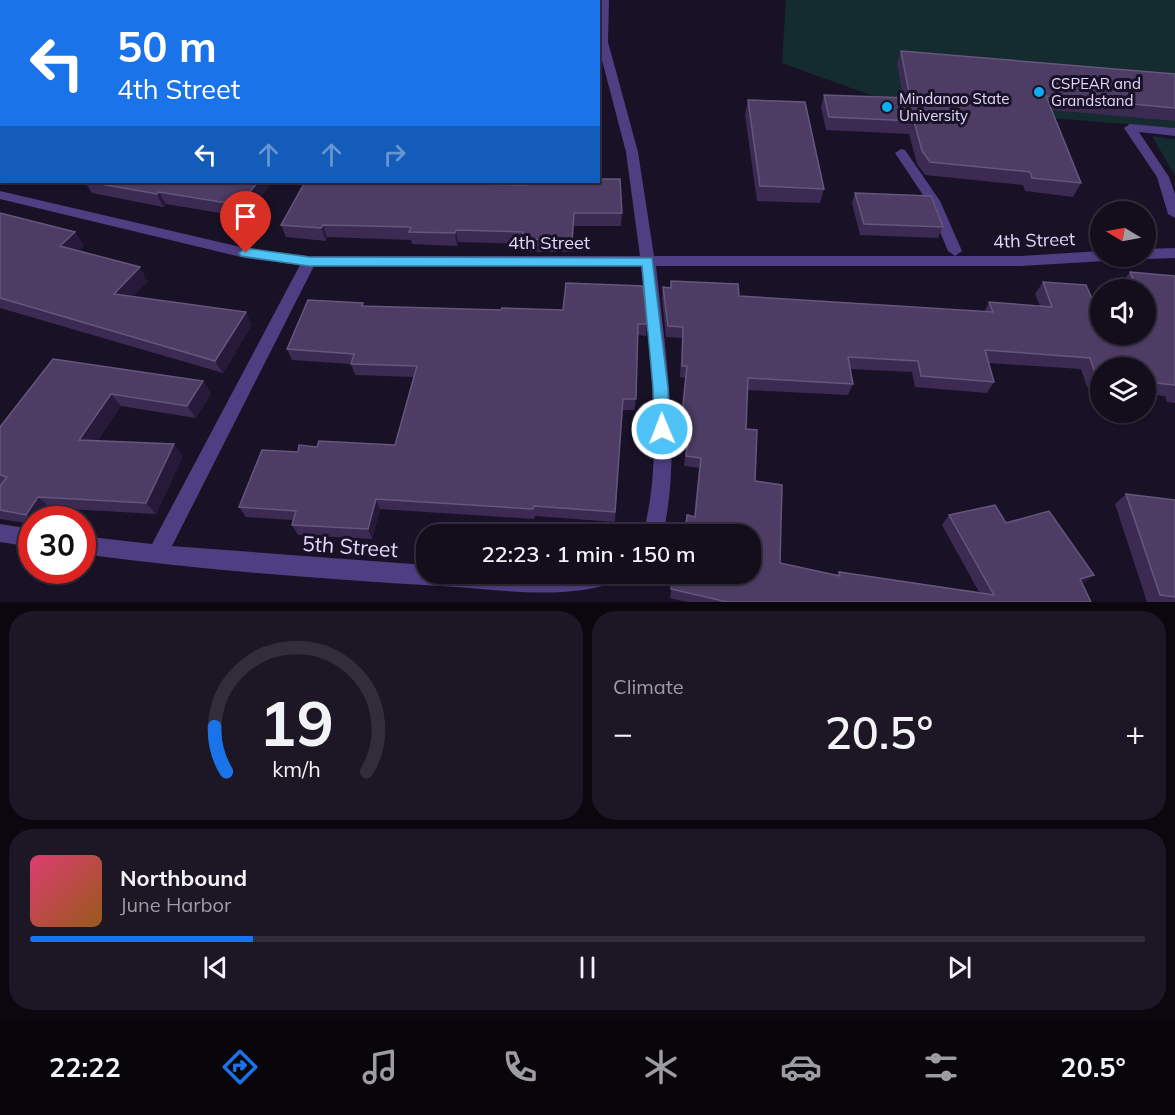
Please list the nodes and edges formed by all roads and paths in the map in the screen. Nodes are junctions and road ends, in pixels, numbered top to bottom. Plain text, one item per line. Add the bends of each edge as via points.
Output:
1 (604, 0) edge
2 (601, 41) edge
3 (1175, 132) edge
4 (902, 153) dead end
5 (0, 195) edge
6 (1175, 214) edge
7 (955, 251) dead end
8 (1175, 252) edge
9 (1156, 253) edge
10 (1090, 257) edge
11 (309, 261) junction
12 (648, 261) junction
13 (656, 524) edge
14 (0, 534) edge
15 (18, 536) edge
16 (96, 547) edge
17 (157, 555) junction
18 (416, 574) edge

1 - 2 street
2 - 12 street via 632,152
3 - 6 street via 1130,128 1163,177
4 - 7 street via 933,201
5 - 11 street, 4th Street via 246,253
8 - 9 street
10 - 12 street, 4th Street via 1021,261
11 - 12 street, 4th Street
11 - 17 street
12 - 13 street via 661,388 662,439
14 - 15 street
16 - 17 street, 5th Street
17 - 18 street, 5th Street

